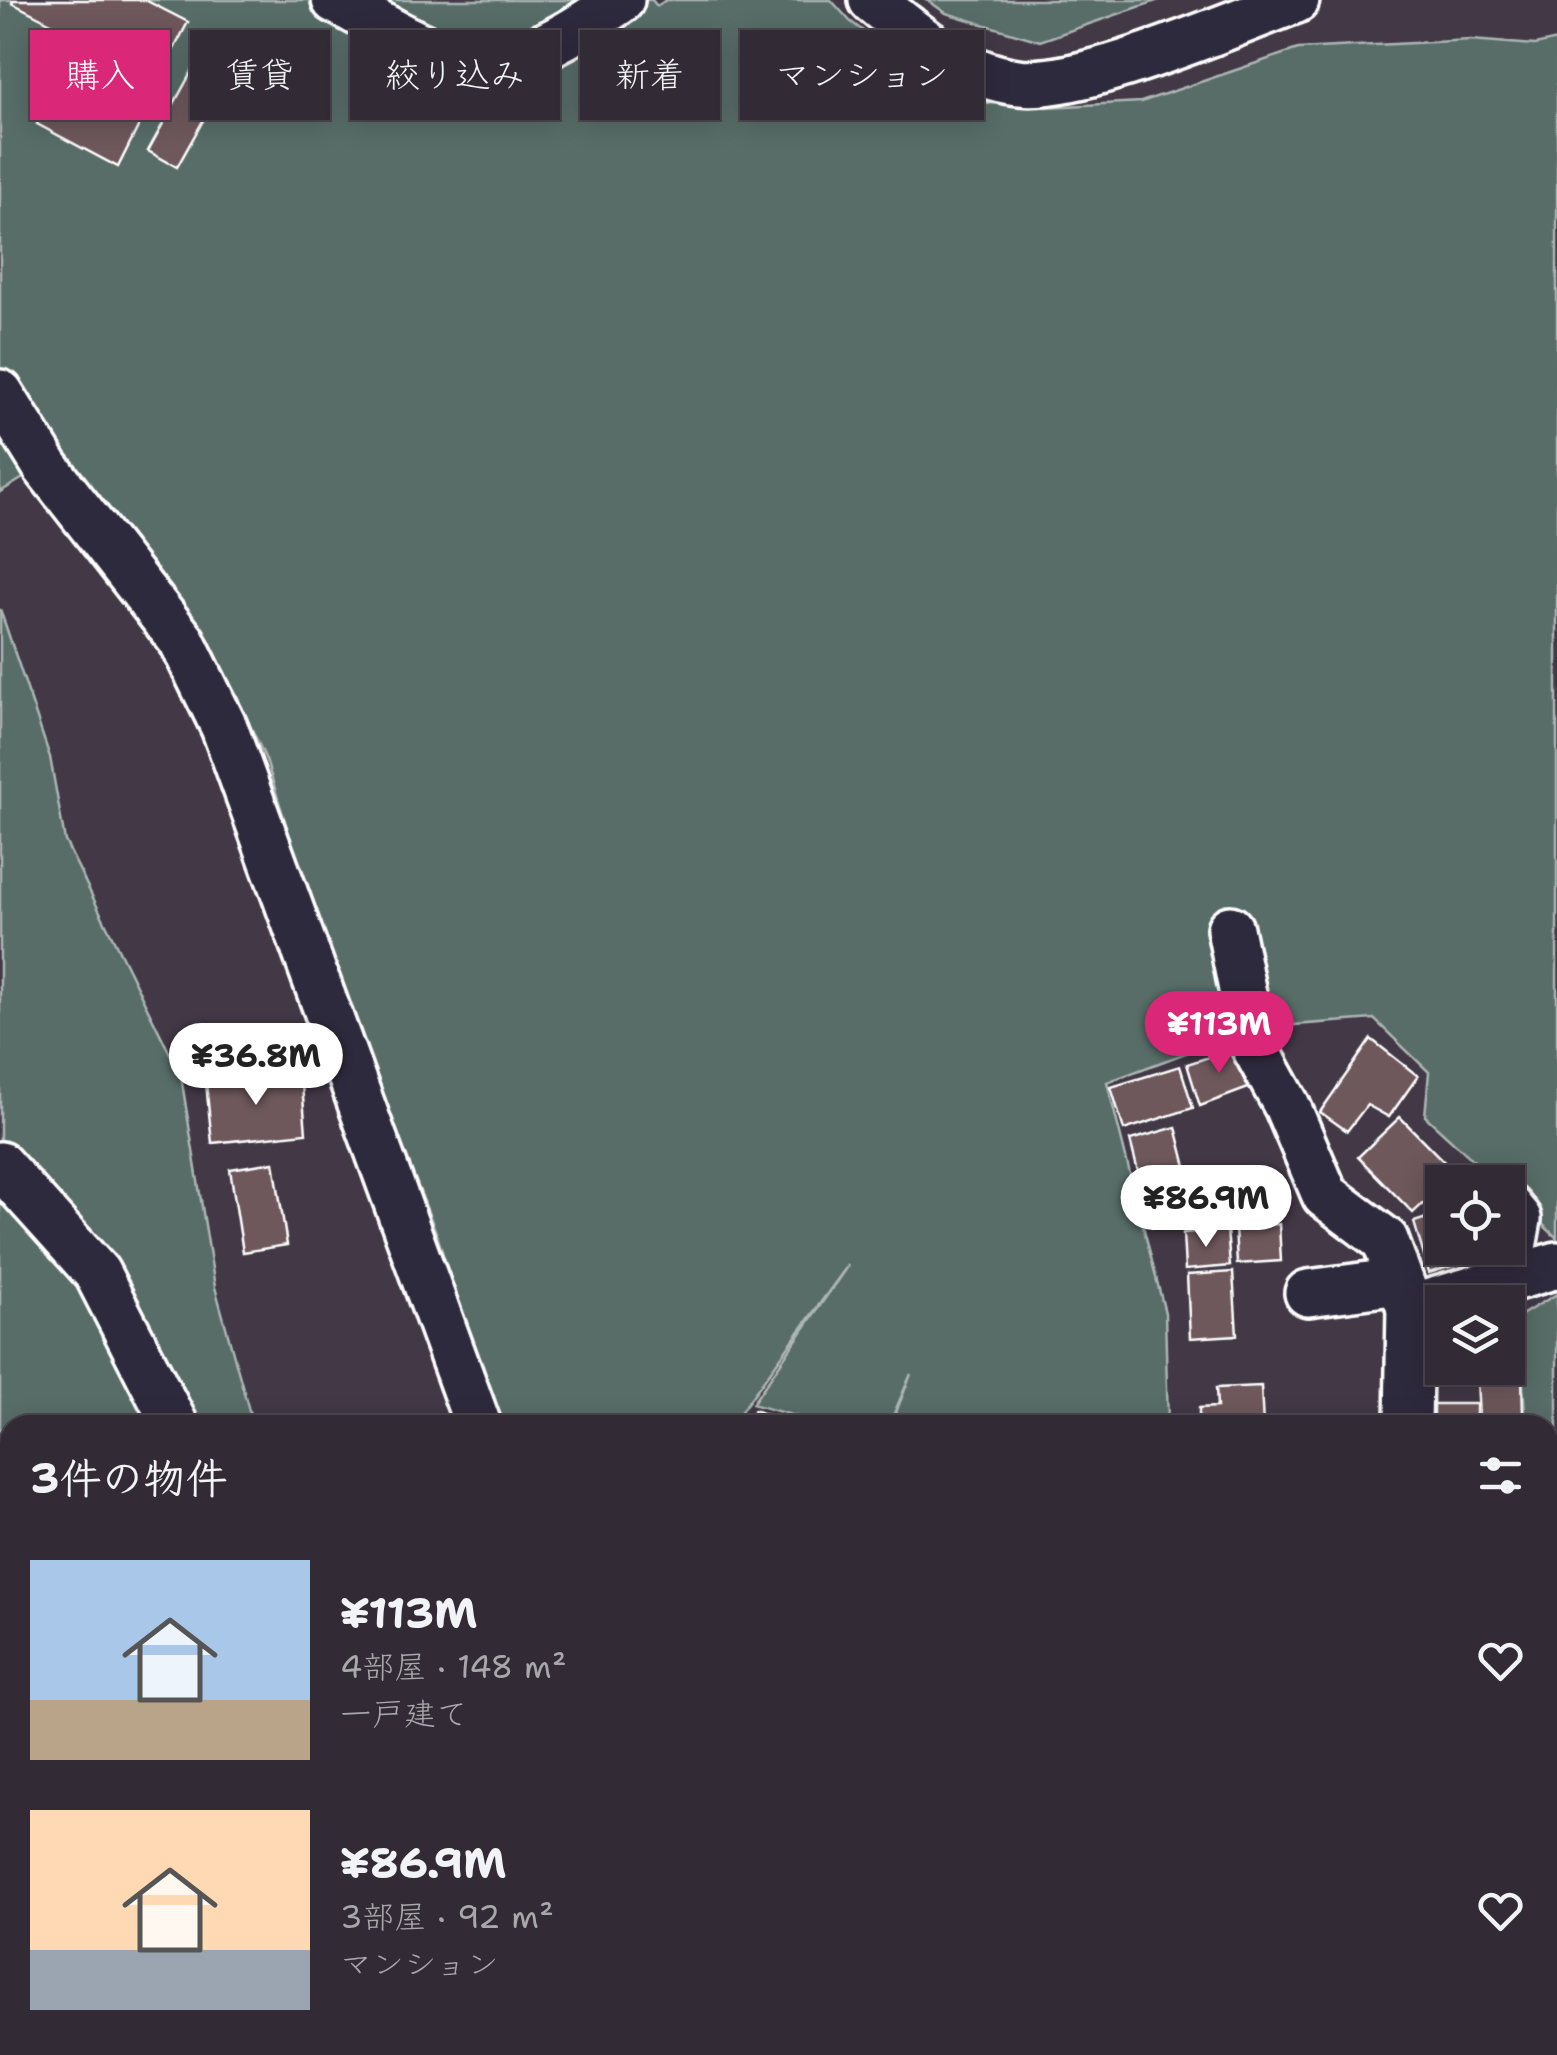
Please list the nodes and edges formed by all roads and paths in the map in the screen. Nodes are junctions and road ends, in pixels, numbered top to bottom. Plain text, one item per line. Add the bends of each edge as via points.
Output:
1 (335, 0) edge
2 (621, 0) edge
3 (872, 0) edge
4 (1296, 0) edge
5 (0, 393) edge
6 (1230, 929) dead end
7 (0, 1165) edge
8 (1510, 1265) edge
9 (1557, 1266) edge
10 (1507, 1282) junction
11 (1308, 1293) dead end
12 (1405, 1295) junction
13 (170, 1415) edge
14 (467, 1415) edge
15 (1408, 1415) edge

1 - 2 street via 445,56 473,60 518,58 566,37
3 - 4 street via 936,52 1016,82 1066,81
5 - 14 street via 46,468 182,641 224,727
6 - 12 street via 1254,1044 1326,1195 1385,1240
7 - 13 street via 97,1273
8 - 10 street
9 - 10 street
10 - 12 street
11 - 12 street
12 - 15 street

